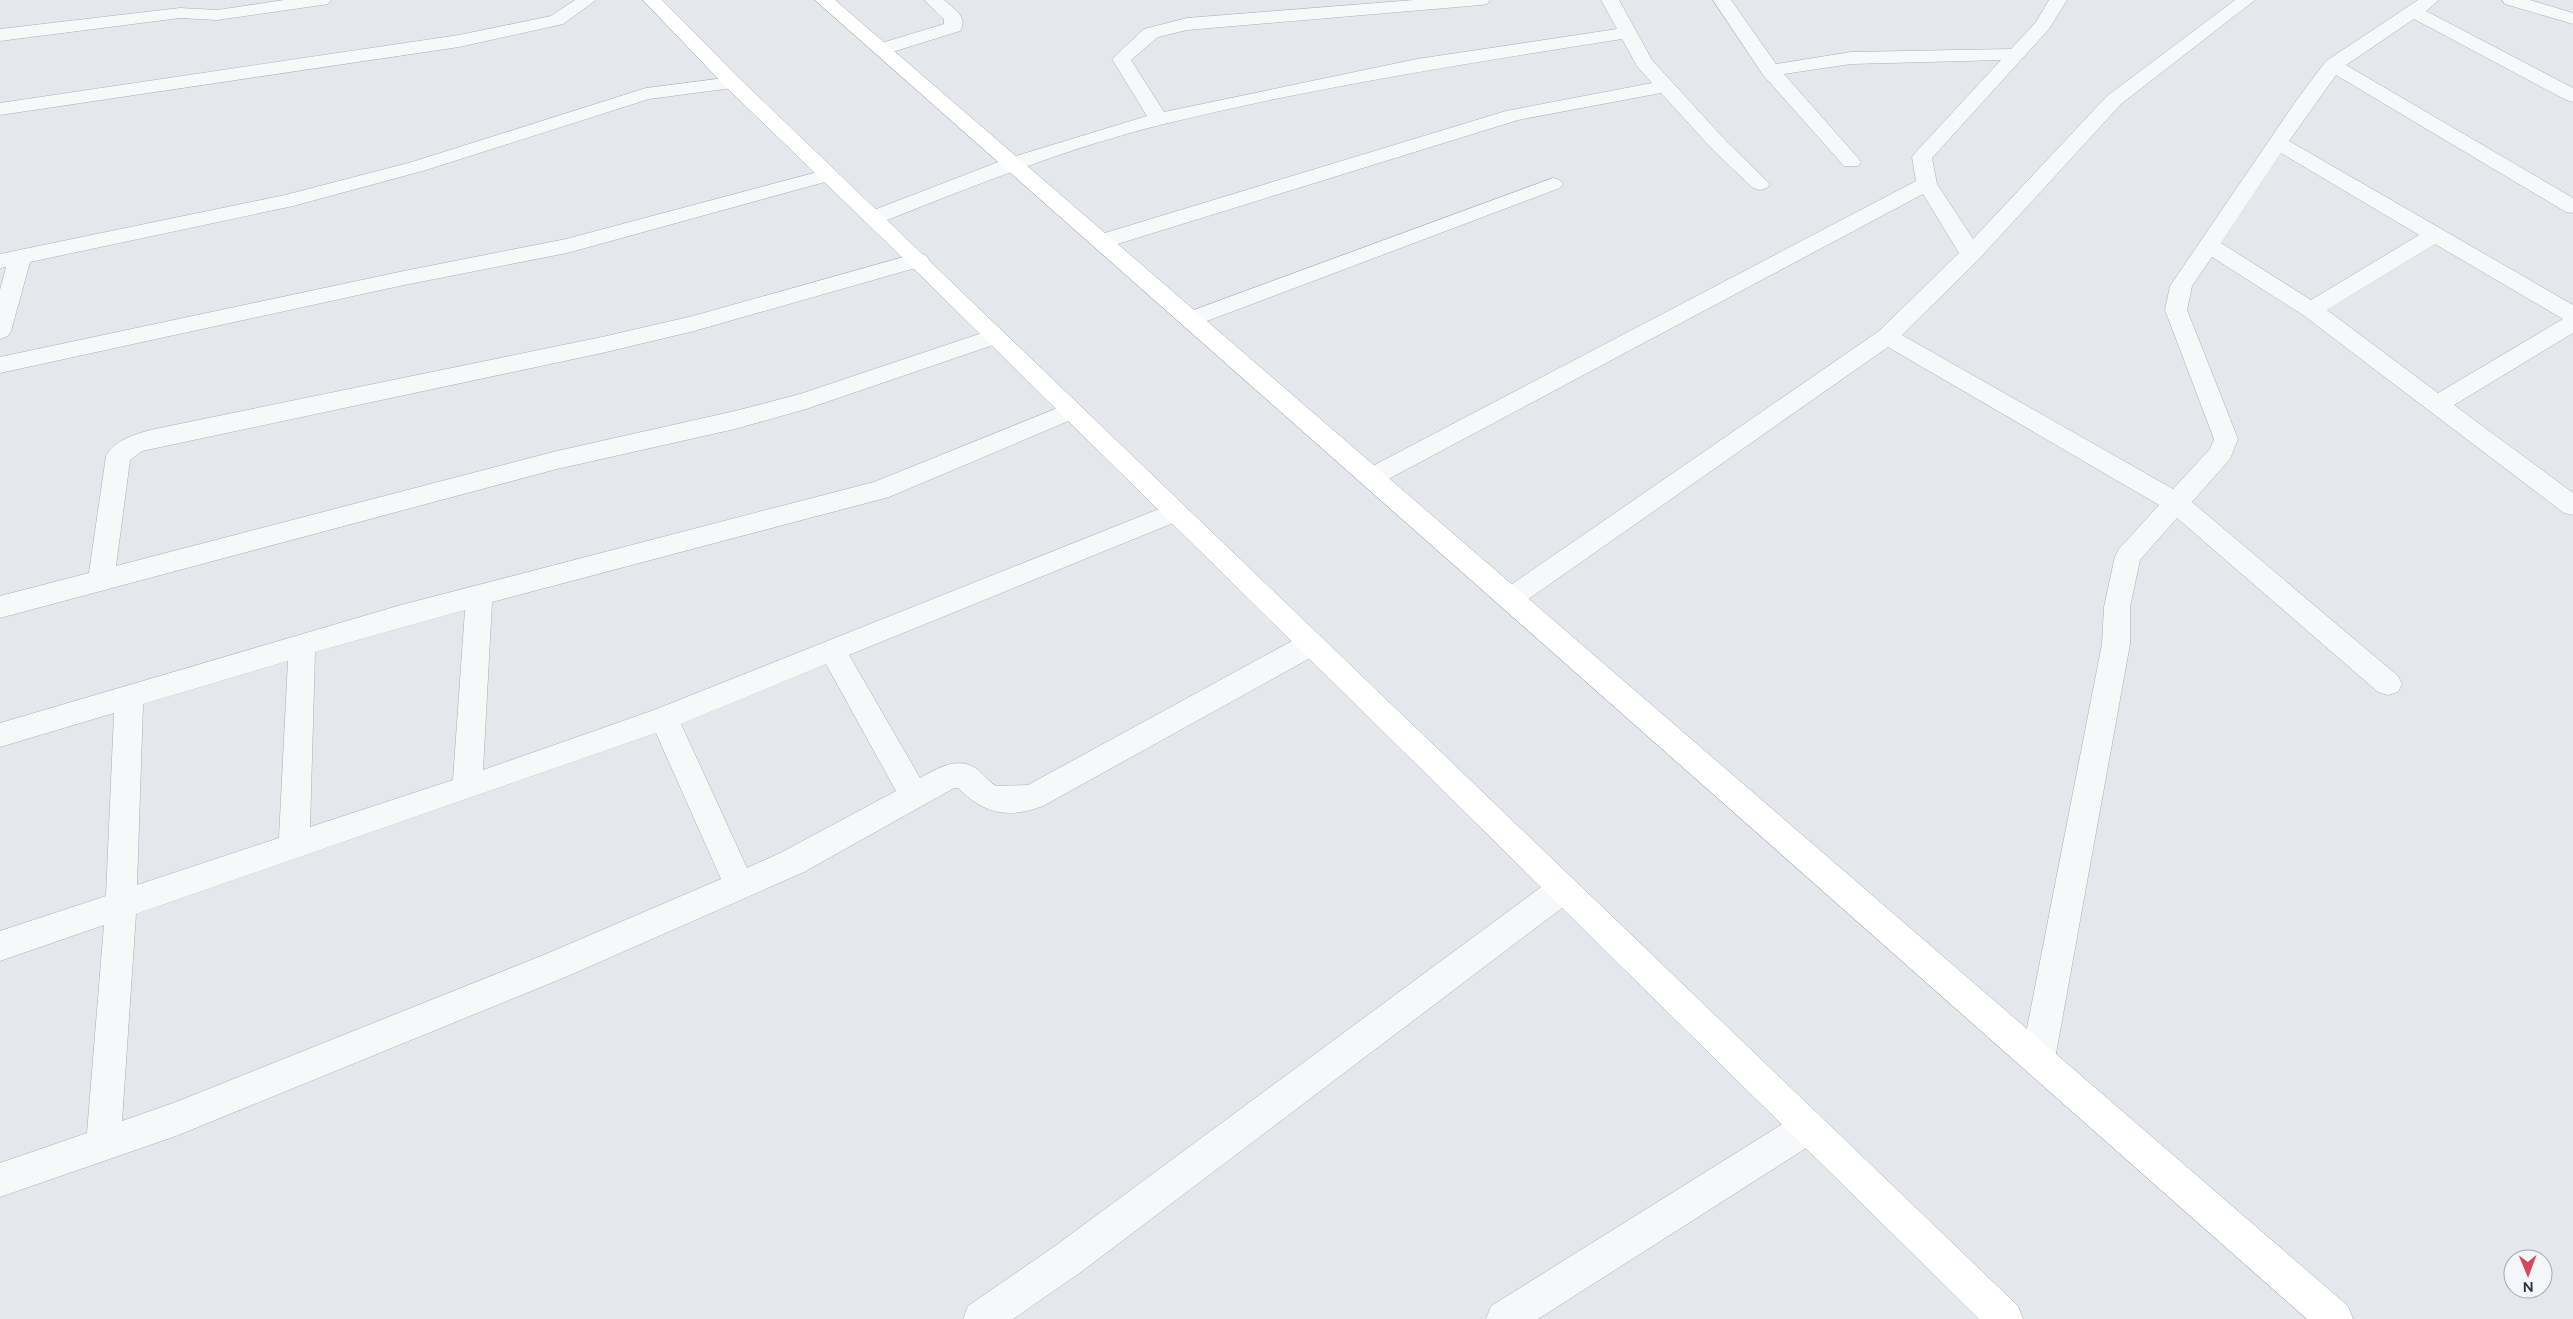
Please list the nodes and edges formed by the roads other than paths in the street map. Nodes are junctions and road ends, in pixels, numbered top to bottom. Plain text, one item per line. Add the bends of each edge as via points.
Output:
1 (322, 0) edge
2 (587, 0) edge
3 (652, 0) edge
4 (824, 0) edge
5 (932, 0) edge
6 (1481, 0) edge
7 (1610, 0) edge
8 (1722, 0) edge
9 (2058, 0) edge
10 (2246, 0) edge
11 (2511, 0) edge
12 (2421, 6) edge
13 (2573, 19) edge
14 (1628, 33) junction
15 (0, 35) edge
16 (882, 48) junction
17 (2017, 54) junction
18 (2333, 65) junction
19 (1770, 72) junction
20 (733, 83) junction
21 (1666, 86) junction
22 (2573, 96) edge
23 (0, 109) edge
24 (1159, 119) junction
25 (2278, 143) junction
26 (1851, 162) dead end
27 (1013, 163) junction
28 (829, 175) junction
29 (1553, 184) dead end
30 (1760, 184) dead end
31 (1927, 184) junction
32 (2573, 207) edge
33 (873, 218) junction
34 (2436, 234) junction
35 (1103, 241) junction
36 (2208, 245) junction
37 (1971, 254) junction
38 (10, 259) edge
39 (918, 260) junction
40 (2311, 310) junction
41 (2573, 315) edge
42 (1191, 319) junction
43 (2573, 323) edge
44 (0, 331) edge
45 (1887, 336) junction
46 (994, 337) junction
47 (0, 365) edge
48 (2438, 404) junction
49 (1070, 411) junction
50 (1372, 477) junction
51 (2177, 503) junction
52 (2573, 506) edge
53 (1174, 512) junction
54 (101, 580) junction
55 (478, 596) junction
56 (1511, 598) junction
57 (0, 607) edge
58 (1311, 644) junction
59 (302, 645) junction
60 (832, 650) junction
61 (2388, 684) dead end
62 (129, 696) junction
63 (664, 718) junction
64 (0, 735) edge
65 (467, 786) junction
66 (914, 795) junction
67 (294, 845) junction
68 (739, 884) junction
69 (1563, 889) junction
70 (121, 904) junction
71 (0, 946) edge
72 (2038, 1059) junction
73 (1807, 1128) junction
74 (103, 1144) junction
75 (0, 1180) edge
76 (980, 1319) edge
77 (1504, 1319) edge
78 (2004, 1319) edge
79 (2335, 1319) edge

1 - 15 street via 217,15 180,13
2 - 23 street via 557,20 459,41
3 - 20 main road
4 - 16 main road
5 - 16 street via 953,16 953,27
6 - 24 street via 1187,24 1151,33 1121,59
7 - 14 street
8 - 19 street
9 - 17 street via 2043,25
10 - 37 street via 2114,100
11 - 13 street
12 - 18 street
12 - 22 street
14 - 21 street via 1644,62
14 - 24 street via 1417,64
16 - 27 main road
17 - 19 street via 1851,58
17 - 31 street via 1922,157
18 - 25 street
18 - 32 street
19 - 26 street
20 - 28 main road
20 - 38 street via 646,94 418,166 286,201
21 - 30 street via 1720,146
21 - 35 street via 1513,115
24 - 27 street
25 - 34 street
25 - 36 street
27 - 33 street
27 - 35 main road
28 - 33 main road
28 - 47 street via 567,246
29 - 42 street
31 - 37 street
31 - 50 street
33 - 39 main road
34 - 40 street
34 - 41 street
35 - 42 main road
36 - 40 street
36 - 51 street via 2181,286 2176,310 2226,440 2221,453
37 - 45 street
38 - 44 street
39 - 46 main road
39 - 54 street via 611,343 150,438 118,456
40 - 48 street
42 - 50 main road
43 - 48 street
45 - 51 street
45 - 56 street
46 - 49 main road
46 - 54 street via 806,400 735,420 557,460
48 - 52 street
49 - 53 main road
49 - 55 street via 880,490
50 - 56 main road
51 - 61 street
51 - 72 street via 2128,556 2117,607 2114,653
53 - 58 main road
53 - 60 street
54 - 57 street
55 - 59 street
55 - 65 street
56 - 72 main road
58 - 66 street via 1033,797 1008,801 985,796 959,774
58 - 69 main road
59 - 62 street
59 - 67 street
60 - 63 street
60 - 66 street
62 - 64 street
62 - 70 street
63 - 65 street
63 - 68 street
65 - 67 street
66 - 68 street via 793,862
67 - 70 street
68 - 74 street via 557,965 176,1119
69 - 73 main road
69 - 76 street via 1068,1259
70 - 71 street
70 - 74 street
72 - 79 main road
73 - 77 street
73 - 78 main road
74 - 75 street

